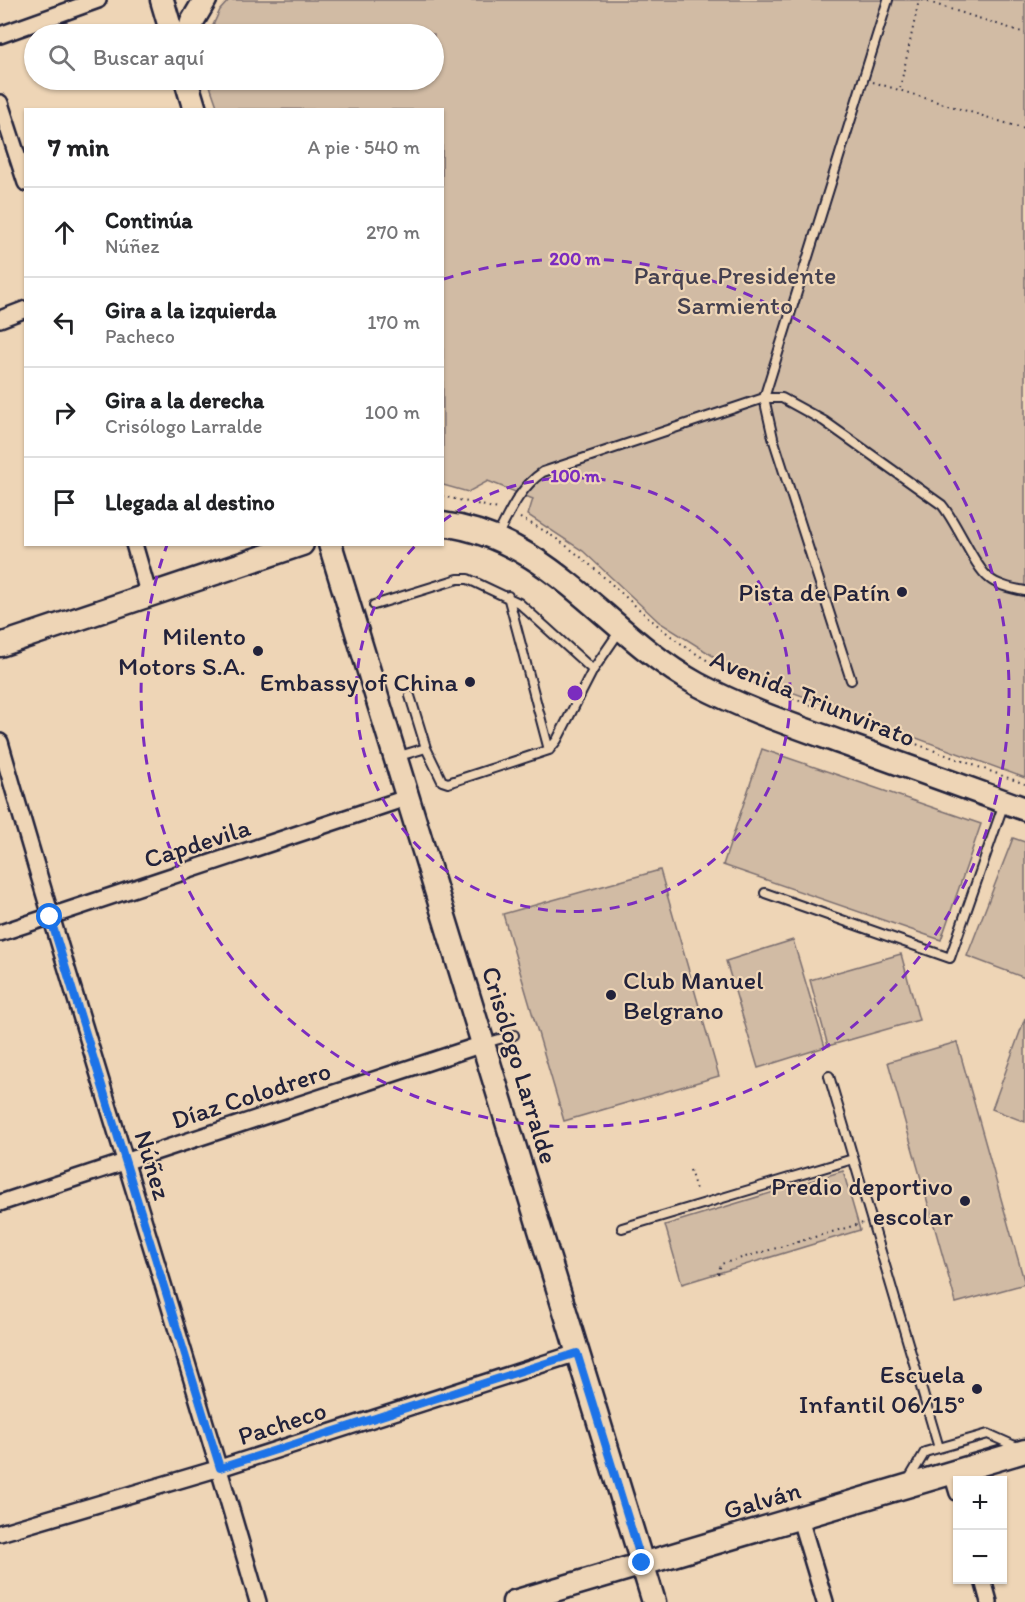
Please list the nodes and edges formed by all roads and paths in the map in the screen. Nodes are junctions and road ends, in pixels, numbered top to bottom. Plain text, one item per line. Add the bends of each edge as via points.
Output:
1 (98, 0) edge
2 (162, 0) edge
3 (205, 0) edge
4 (888, 0) edge
5 (920, 0) edge
6 (31, 24) edge
7 (169, 24) edge
8 (192, 24) edge
9 (24, 26) edge
10 (1025, 33) edge
11 (0, 35) edge
12 (862, 78) junction
13 (900, 89) junction
14 (189, 90) edge
15 (0, 103) edge
16 (194, 108) edge
17 (1025, 129) edge
18 (24, 177) edge
19 (24, 310) edge
20 (0, 319) edge
21 (764, 398) junction
22 (444, 497) edge
23 (509, 513) junction
24 (444, 524) edge
25 (497, 537) junction
26 (135, 546) edge
27 (296, 546) edge
28 (331, 546) edge
29 (1025, 591) edge
30 (508, 596) junction
31 (149, 597) junction
32 (374, 605) dead end
33 (621, 628) junction
34 (0, 645) edge
35 (593, 670) junction
36 (851, 680) dead end
37 (410, 696) dead end
38 (0, 742) edge
39 (426, 748) junction
40 (549, 750) junction
41 (396, 757) junction
42 (1025, 784) edge
43 (409, 797) junction
44 (1015, 805) edge
45 (765, 893) dead end
46 (50, 917) junction
47 (0, 933) edge
48 (514, 1035) dead end
49 (483, 1044) junction
50 (829, 1076) dead end
51 (853, 1159) junction
52 (127, 1162) junction
53 (690, 1170) dead end
54 (0, 1203) edge
55 (700, 1204) junction
56 (871, 1220) junction
57 (622, 1228) dead end
58 (718, 1274) dead end
59 (577, 1353) junction
60 (939, 1448) junction
61 (1025, 1451) edge
62 (220, 1468) junction
63 (970, 1476) edge
64 (953, 1483) edge
65 (904, 1488) junction
66 (800, 1519) junction
67 (0, 1533) edge
68 (642, 1563) junction
69 (984, 1584) edge
70 (258, 1602) edge
71 (514, 1602) edge
72 (654, 1602) edge
73 (825, 1602) edge
74 (989, 1602) edge

1 - 6 street
2 - 7 street
3 - 8 street
4 - 12 lane
5 - 10 path
5 - 13 path
9 - 11 street
12 - 13 path
12 - 21 lane
13 - 17 path
14 - 16 street
15 - 18 street
19 - 20 street
21 - 23 lane via 543,472 533,478
21 - 29 lane via 782,398 824,422 942,505 956,521 983,573 1000,585
21 - 36 lane via 773,438
22 - 23 path
23 - 25 lane
23 - 42 path via 554,537 666,633 743,680
24 - 25 street, Avenida Triunvirato
25 - 33 street, Avenida Triunvirato via 536,558
26 - 31 street
27 - 31 street
28 - 41 street, Crisólogo Larralde
30 - 32 lane via 458,579
30 - 35 lane via 531,611
30 - 40 lane
31 - 34 street
33 - 35 lane
33 - 44 street, Avenida Triunvirato via 670,666 728,699
35 - 40 lane
37 - 39 lane
38 - 46 street, Núñez
39 - 40 lane via 442,781 448,783
39 - 41 lane
41 - 43 street, Crisólogo Larralde
43 - 46 street, Capdevila
43 - 49 street, Crisólogo Larralde
44 - 45 lane via 950,958
46 - 47 street, Capdevila
46 - 52 street, Núñez
48 - 49 lane
49 - 52 street, Díaz Colodrero
49 - 59 street, Crisólogo Larralde
50 - 51 lane
51 - 55 lane
51 - 56 lane
52 - 54 street, Díaz Colodrero
52 - 62 street, Núñez
53 - 55 path
55 - 57 lane
56 - 58 path via 721,1264
56 - 60 lane
59 - 62 street, Pacheco
59 - 68 street, Crisólogo Larralde
60 - 61 lane via 988,1434
60 - 65 lane via 925,1452
61 - 63 street, Galván
62 - 67 street, Pacheco
62 - 70 street, Núñez
64 - 65 street, Galván
65 - 66 street, Galván
66 - 68 street, Galván
66 - 73 street
68 - 71 street, Galván
68 - 72 street, Crisólogo Larralde
69 - 74 street

